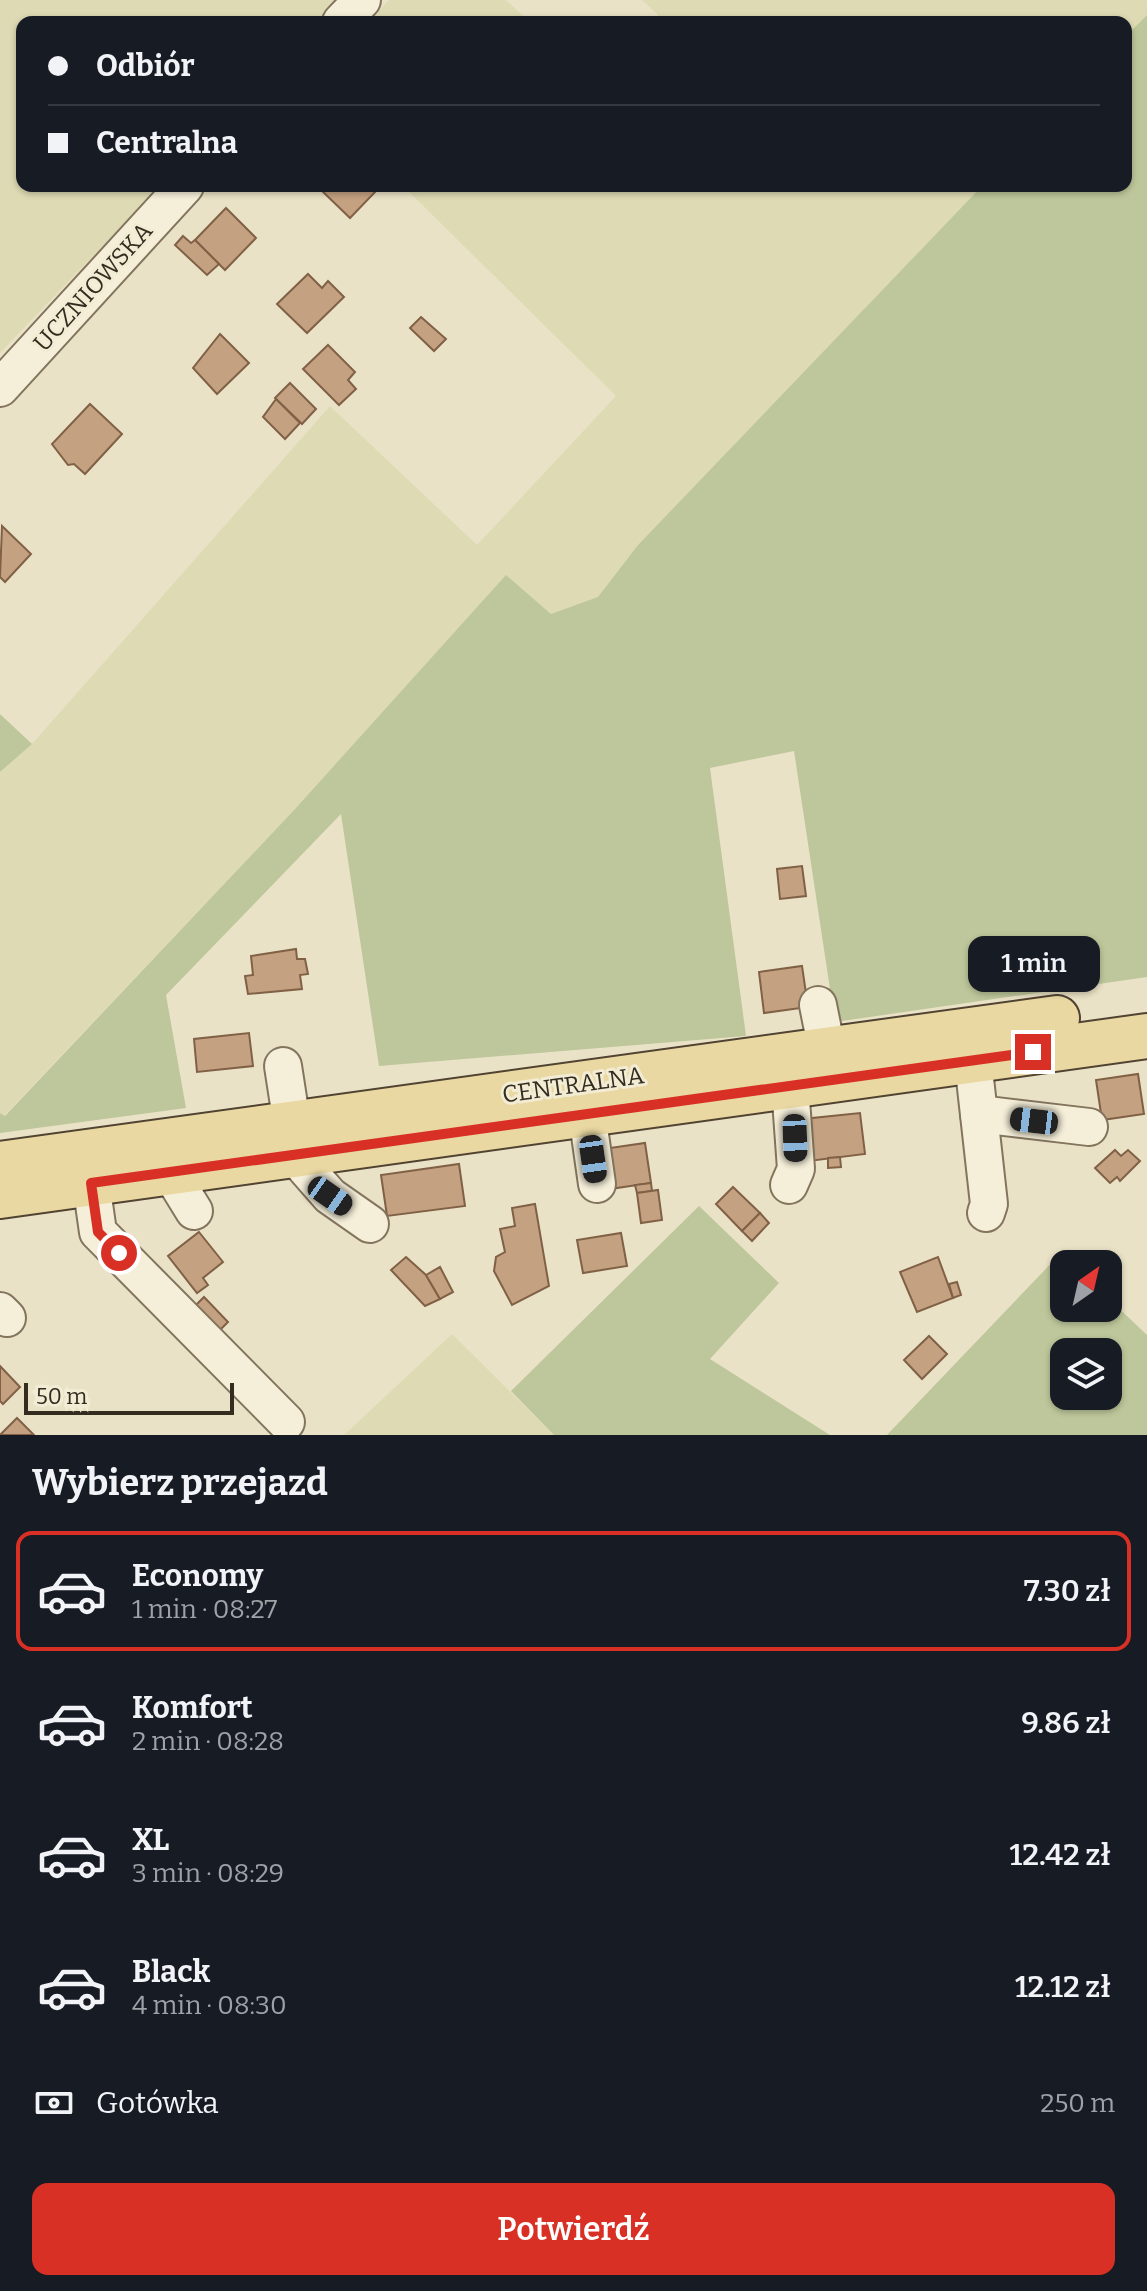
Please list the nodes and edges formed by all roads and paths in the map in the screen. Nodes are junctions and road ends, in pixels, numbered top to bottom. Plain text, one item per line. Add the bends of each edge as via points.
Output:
1 (362, 0) edge
2 (347, 16) edge
3 (180, 192) edge
4 (0, 388) edge
5 (818, 1005) dead end
6 (1147, 1005) edge
7 (1147, 1036) edge
8 (827, 1050) junction
9 (973, 1061) junction
10 (283, 1066) dead end
11 (790, 1086) junction
12 (587, 1114) junction
13 (979, 1114) junction
14 (1089, 1127) dead end
15 (293, 1139) junction
16 (0, 1164) edge
17 (170, 1172) junction
18 (91, 1183) junction
19 (597, 1184) dead end
20 (789, 1185) dead end
21 (0, 1196) edge
22 (194, 1211) dead end
23 (986, 1213) dead end
24 (370, 1224) dead end
25 (286, 1422) dead end

1 - 2 street
3 - 4 street, UCZNIOWSKA
5 - 8 street
6 - 8 main road, CENTRALNA
7 - 9 main road, CENTRALNA
8 - 15 main road, CENTRALNA
9 - 11 main road, CENTRALNA
9 - 13 street
10 - 15 street
11 - 12 main road, CENTRALNA
11 - 20 street via 796,1169
12 - 15 main road, CENTRALNA
12 - 19 street
13 - 14 street
13 - 23 street
15 - 16 main road, CENTRALNA
15 - 17 main road, CENTRALNA
15 - 24 street via 330,1196
17 - 18 main road, CENTRALNA
17 - 22 street
18 - 21 main road, CENTRALNA
18 - 25 street via 98,1232

